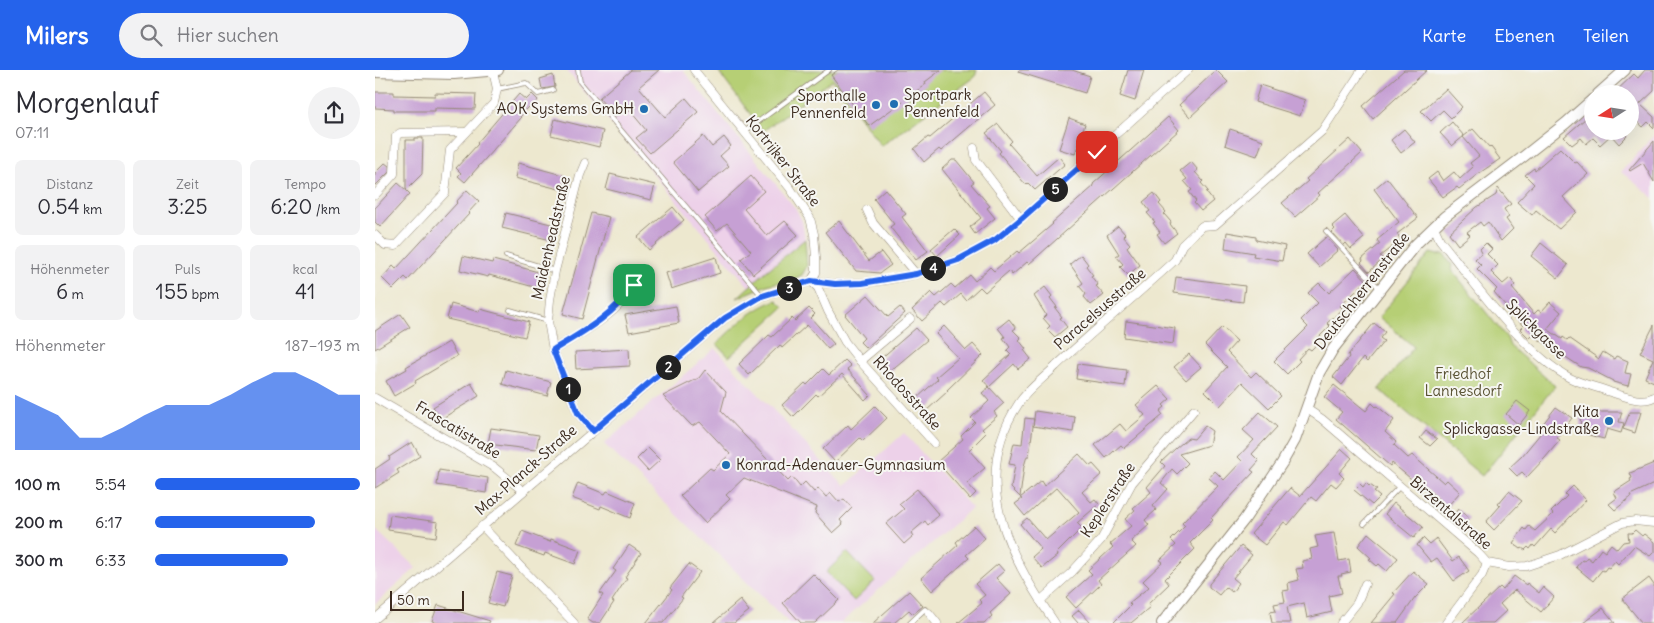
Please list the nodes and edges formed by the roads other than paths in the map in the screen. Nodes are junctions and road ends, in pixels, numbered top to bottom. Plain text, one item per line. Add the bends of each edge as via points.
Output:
1 (495, 70) edge
2 (578, 70) edge
3 (694, 70) edge
4 (829, 70) edge
5 (1188, 70) edge
6 (1362, 70) edge
7 (1625, 70) edge
8 (375, 72) edge
9 (418, 72) edge
10 (1608, 85) edge
11 (497, 89) junction
12 (553, 90) dead end
13 (1584, 107) edge
14 (466, 132) junction
15 (744, 132) junction
16 (974, 148) dead end
17 (585, 163) dead end
18 (375, 195) edge
19 (867, 210) dead end
20 (1021, 219) junction
21 (1434, 227) junction
22 (1326, 231) dead end
23 (375, 235) edge
24 (506, 256) dead end
25 (555, 271) junction
26 (638, 271) dead end
27 (916, 274) junction
28 (811, 281) junction
29 (1380, 289) junction
30 (762, 296) junction
31 (510, 310) dead end
32 (910, 319) dead end
33 (548, 321) junction
34 (553, 350) junction
35 (859, 361) junction
36 (1654, 397) edge
37 (375, 398) edge
38 (1307, 409) junction
39 (1193, 410) dead end
40 (593, 431) junction
41 (935, 443) dead end
42 (1400, 486) junction
43 (523, 491) junction
44 (1654, 523) edge
45 (1364, 524) dead end
46 (482, 526) junction
47 (1487, 563) junction
48 (1365, 584) dead end
49 (1040, 601) junction
50 (929, 613) joint
51 (375, 619) edge
52 (574, 623) edge
53 (910, 623) edge
54 (937, 623) edge
55 (1055, 623) edge
56 (1162, 623) edge
57 (1341, 623) edge
58 (1446, 623) edge

1 - 9 street via 454,74
1 - 11 street
2 - 30 lane via 580,82
3 - 15 street, Kortrijker Straße
4 - 15 lane
5 - 20 street, Max-Planck-Straße
6 - 49 street, Paracelsusstraße via 1322,131 1215,225 1202,226 1193,234 1182,244 1175,260 1067,355 1019,403 999,449 995,468 996,496 1009,546
7 - 10 street
8 - 9 street
11 - 12 lane via 527,83 538,94
11 - 14 street via 494,103
13 - 21 street, Deutschherrenstraße
14 - 18 street via 400,133 396,136 394,174
14 - 23 street via 450,150 445,192 395,246 385,245
15 - 28 street, Kortrijker Straße via 810,218 816,256 816,273
16 - 20 street via 976,160
17 - 25 street, Maidenheadstraße
19 - 27 street via 873,222
20 - 27 street, Max-Planck-Straße via 995,240 958,260
21 - 29 street, Deutschherrenstraße via 1415,245
21 - 36 street, Splickgasse via 1440,240 1494,307 1554,368 1572,379 1621,395 1639,400
22 - 29 lane
24 - 25 lane
25 - 33 street, Maidenheadstraße
26 - 34 street via 626,297 610,313
27 - 28 street, Max-Planck-Straße via 862,283
28 - 30 street, Max-Planck-Straße
28 - 35 street, Rhodosstraße
29 - 38 street, Deutschherrenstraße via 1333,349 1319,373
30 - 40 street, Max-Planck-Straße via 725,318
31 - 33 lane
32 - 35 street, Rhodosstraße
33 - 34 street, Maidenheadstraße
34 - 40 street, Maidenheadstraße via 578,413
35 - 41 street, Rhodosstraße
37 - 43 street, Frascatistraße via 495,468
38 - 42 street, Birzentalstraße
38 - 56 street, Deutschherrenstraße via 1283,463 1244,520
39 - 49 street, Keplerstraße via 1132,483 1101,540
40 - 43 street, Max-Planck-Straße
42 - 45 lane
42 - 47 street, Birzentalstraße
43 - 46 street, Max-Planck-Straße
44 - 47 street, Birzentalstraße via 1622,523 1560,555 1527,566
46 - 51 street, Max-Planck-Straße
46 - 52 street
47 - 58 street
48 - 57 street via 1357,603
49 - 55 street, Paracelsusstraße
50 - 53 lane via 925,609
50 - 54 street

